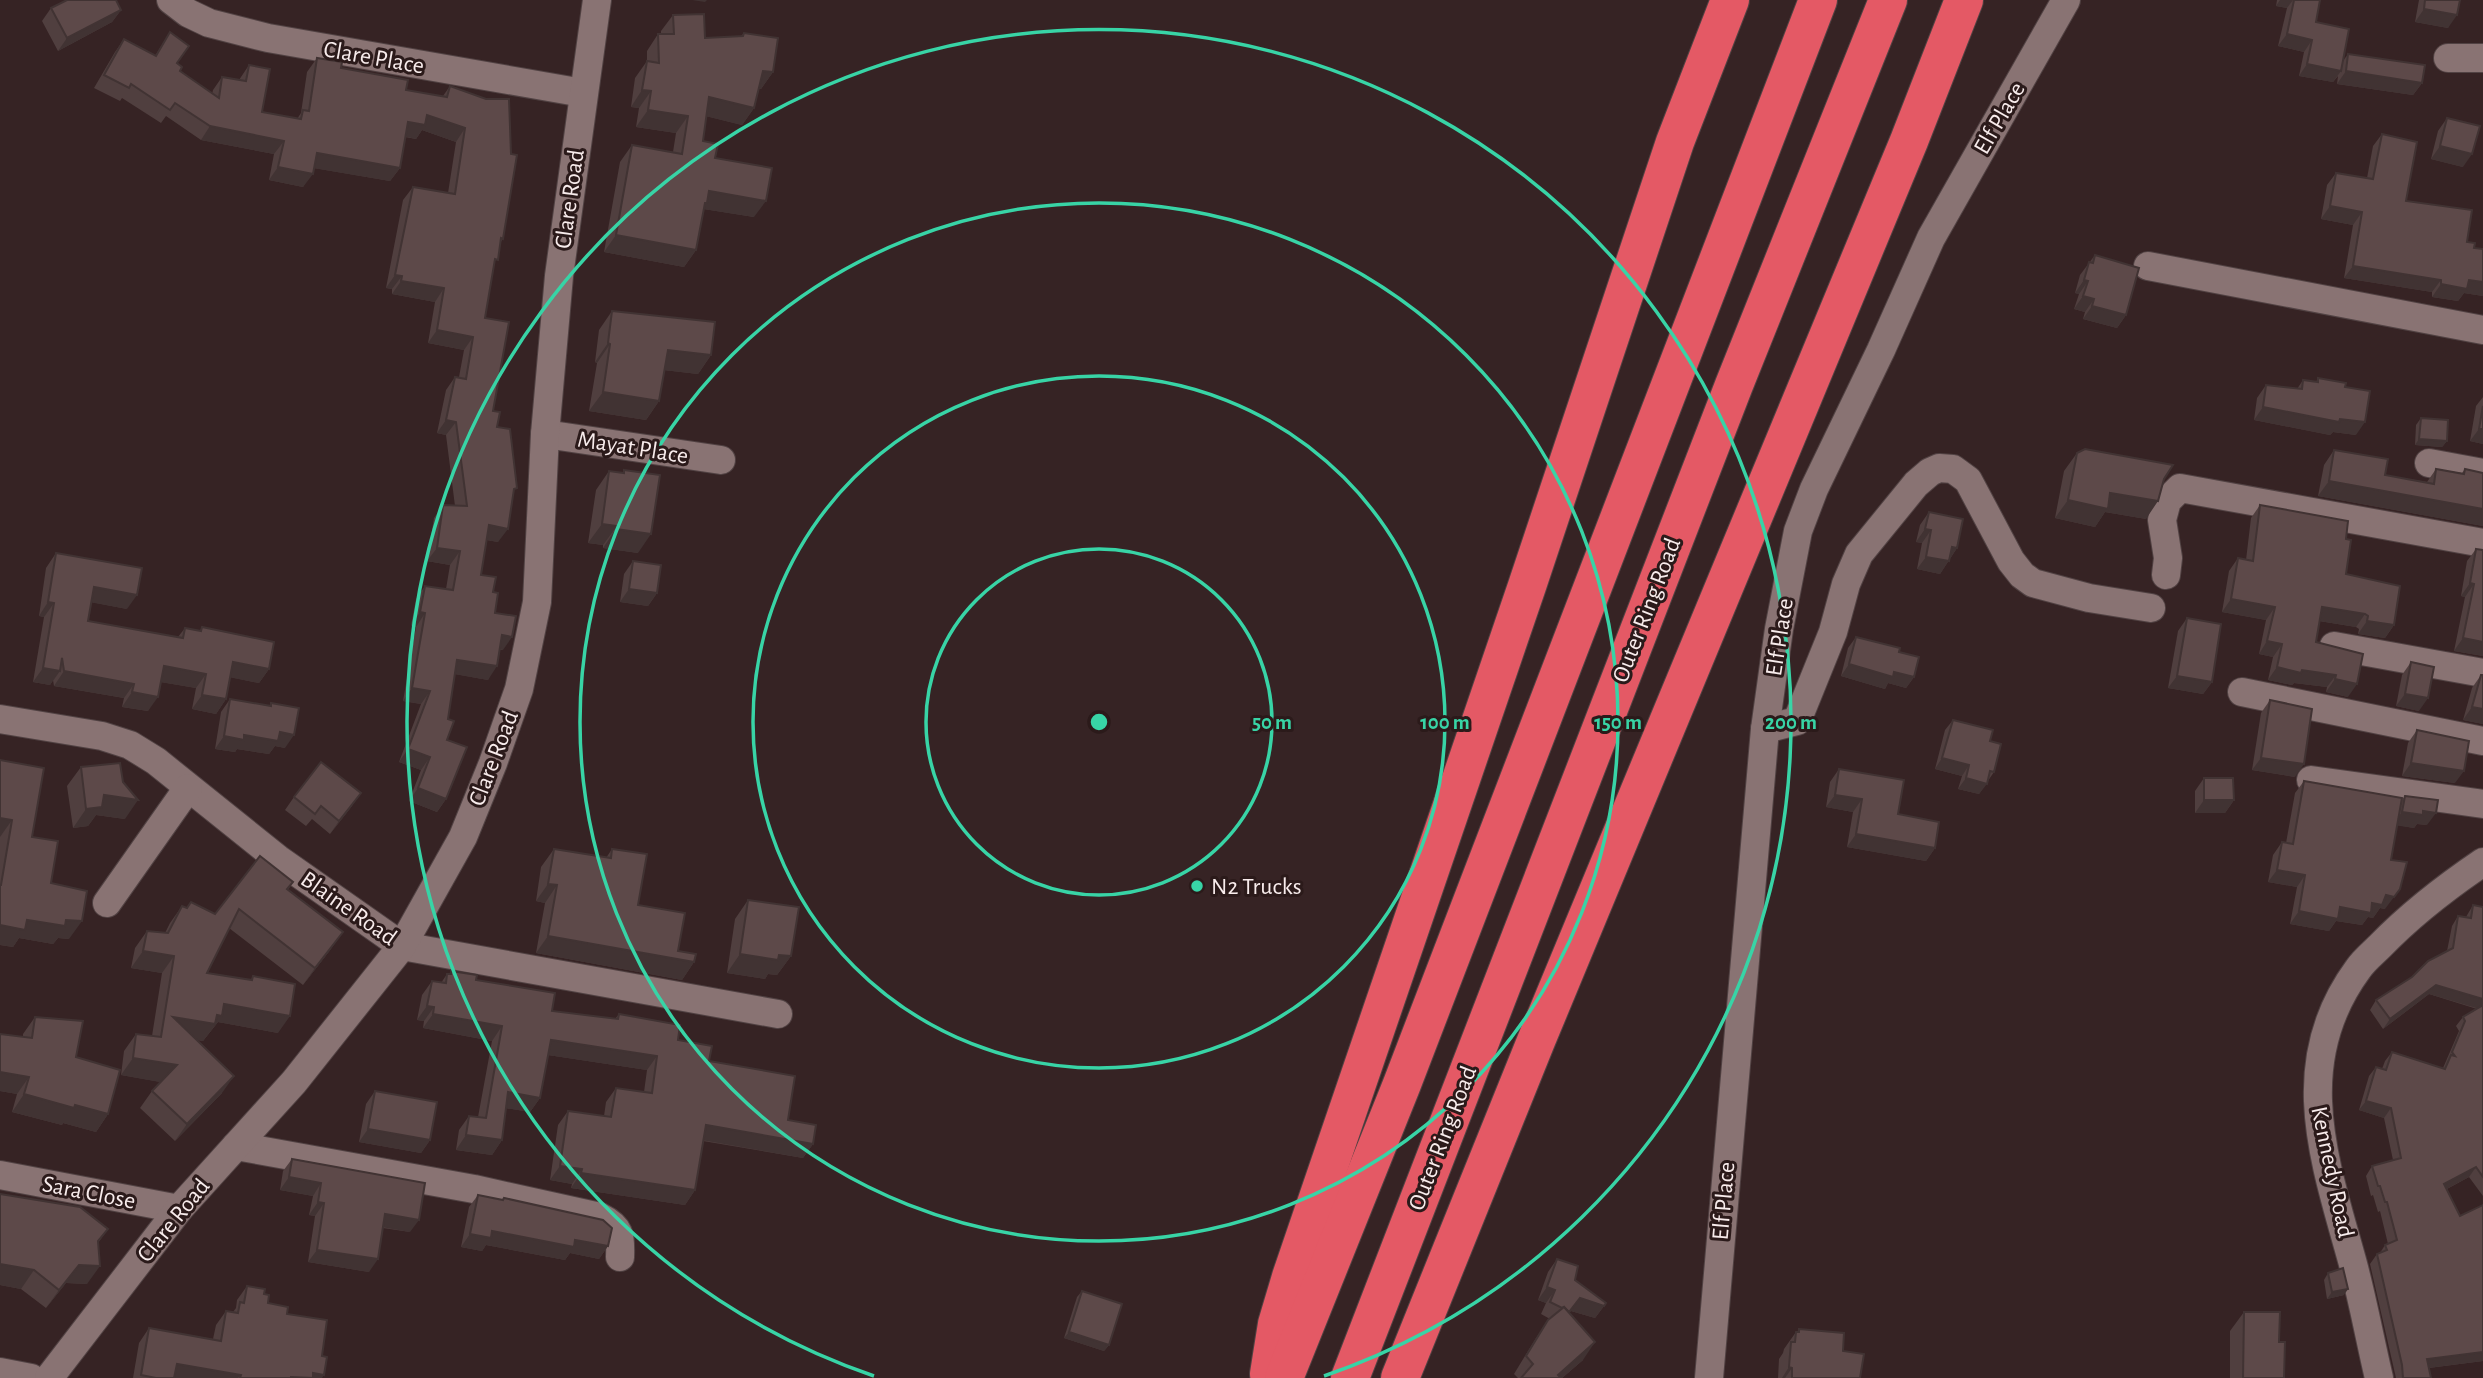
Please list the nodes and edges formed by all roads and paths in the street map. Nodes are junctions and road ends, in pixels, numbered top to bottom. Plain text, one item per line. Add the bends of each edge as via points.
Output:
1 (171, 0) edge
2 (597, 0) edge
3 (1700, 0) edge
4 (1730, 0) edge
5 (1818, 0) edge
6 (1888, 0) edge
7 (1964, 0) edge
8 (1988, 0) edge
9 (2066, 0) edge
10 (2448, 58) dead end
11 (2483, 58) edge
12 (583, 93) junction
13 (1909, 141) junction
14 (1675, 142) junction
15 (2148, 266) dead end
16 (2483, 330) edge
17 (545, 433) junction
18 (721, 460) dead end
19 (2429, 463) dead end
20 (2483, 473) edge
21 (2483, 543) edge
22 (2166, 575) dead end
23 (2151, 608) dead end
24 (2334, 646) edge
25 (2483, 673) edge
26 (2242, 692) dead end
27 (0, 719) edge
28 (1765, 729) junction
29 (2483, 741) edge
30 (2311, 780) edge
31 (195, 793) junction
32 (2483, 804) edge
33 (2483, 862) edge
34 (144, 881) dead end
35 (107, 903) dead end
36 (402, 946) junction
37 (778, 1014) dead end
38 (236, 1146) junction
39 (0, 1175) edge
40 (179, 1209) junction
41 (620, 1257) dead end
42 (0, 1372) edge
43 (31, 1378) edge
44 (49, 1378) edge
45 (1269, 1378) edge
46 (1284, 1378) edge
47 (1350, 1378) edge
48 (1400, 1378) edge
49 (1709, 1378) edge
50 (2379, 1378) edge

1 - 12 street, Clare Place via 208,23 268,38
2 - 12 street, Clare Road
3 - 14 highway via 1680,82
4 - 14 highway
5 - 46 highway via 1407,1071
6 - 47 highway, Outer Ring Road
7 - 13 highway
8 - 13 highway
9 - 28 street, Elf Place via 1931,237 1814,489 1798,531
10 - 11 street
12 - 17 street, Clare Road via 559,276
13 - 48 highway
14 - 45 highway via 1292,1277 1277,1324
15 - 16 street
17 - 18 street, Mayat Place
17 - 36 street, Clare Road via 537,602 519,689 463,837
19 - 20 street
21 - 22 street via 2180,488 2167,501 2162,520
23 - 28 street via 2033,583 2011,561 1968,480 1953,469 1939,468 1916,484 1859,554 1797,721
24 - 25 street
26 - 29 street
27 - 31 street, Blaine Road via 130,745
28 - 49 street, Elf Place
30 - 32 street
31 - 34 street
31 - 35 street
31 - 36 street, Blaine Road via 278,859
33 - 50 street, Kennedy Road via 2405,920 2358,968 2332,1013 2322,1048 2317,1113
36 - 37 street, Blaine Road
36 - 38 street, Clare Road
38 - 40 street, Clare Road
38 - 41 street via 600,1217 619,1233
39 - 40 street, Sara Close
40 - 44 street, Clare Road
42 - 43 street

